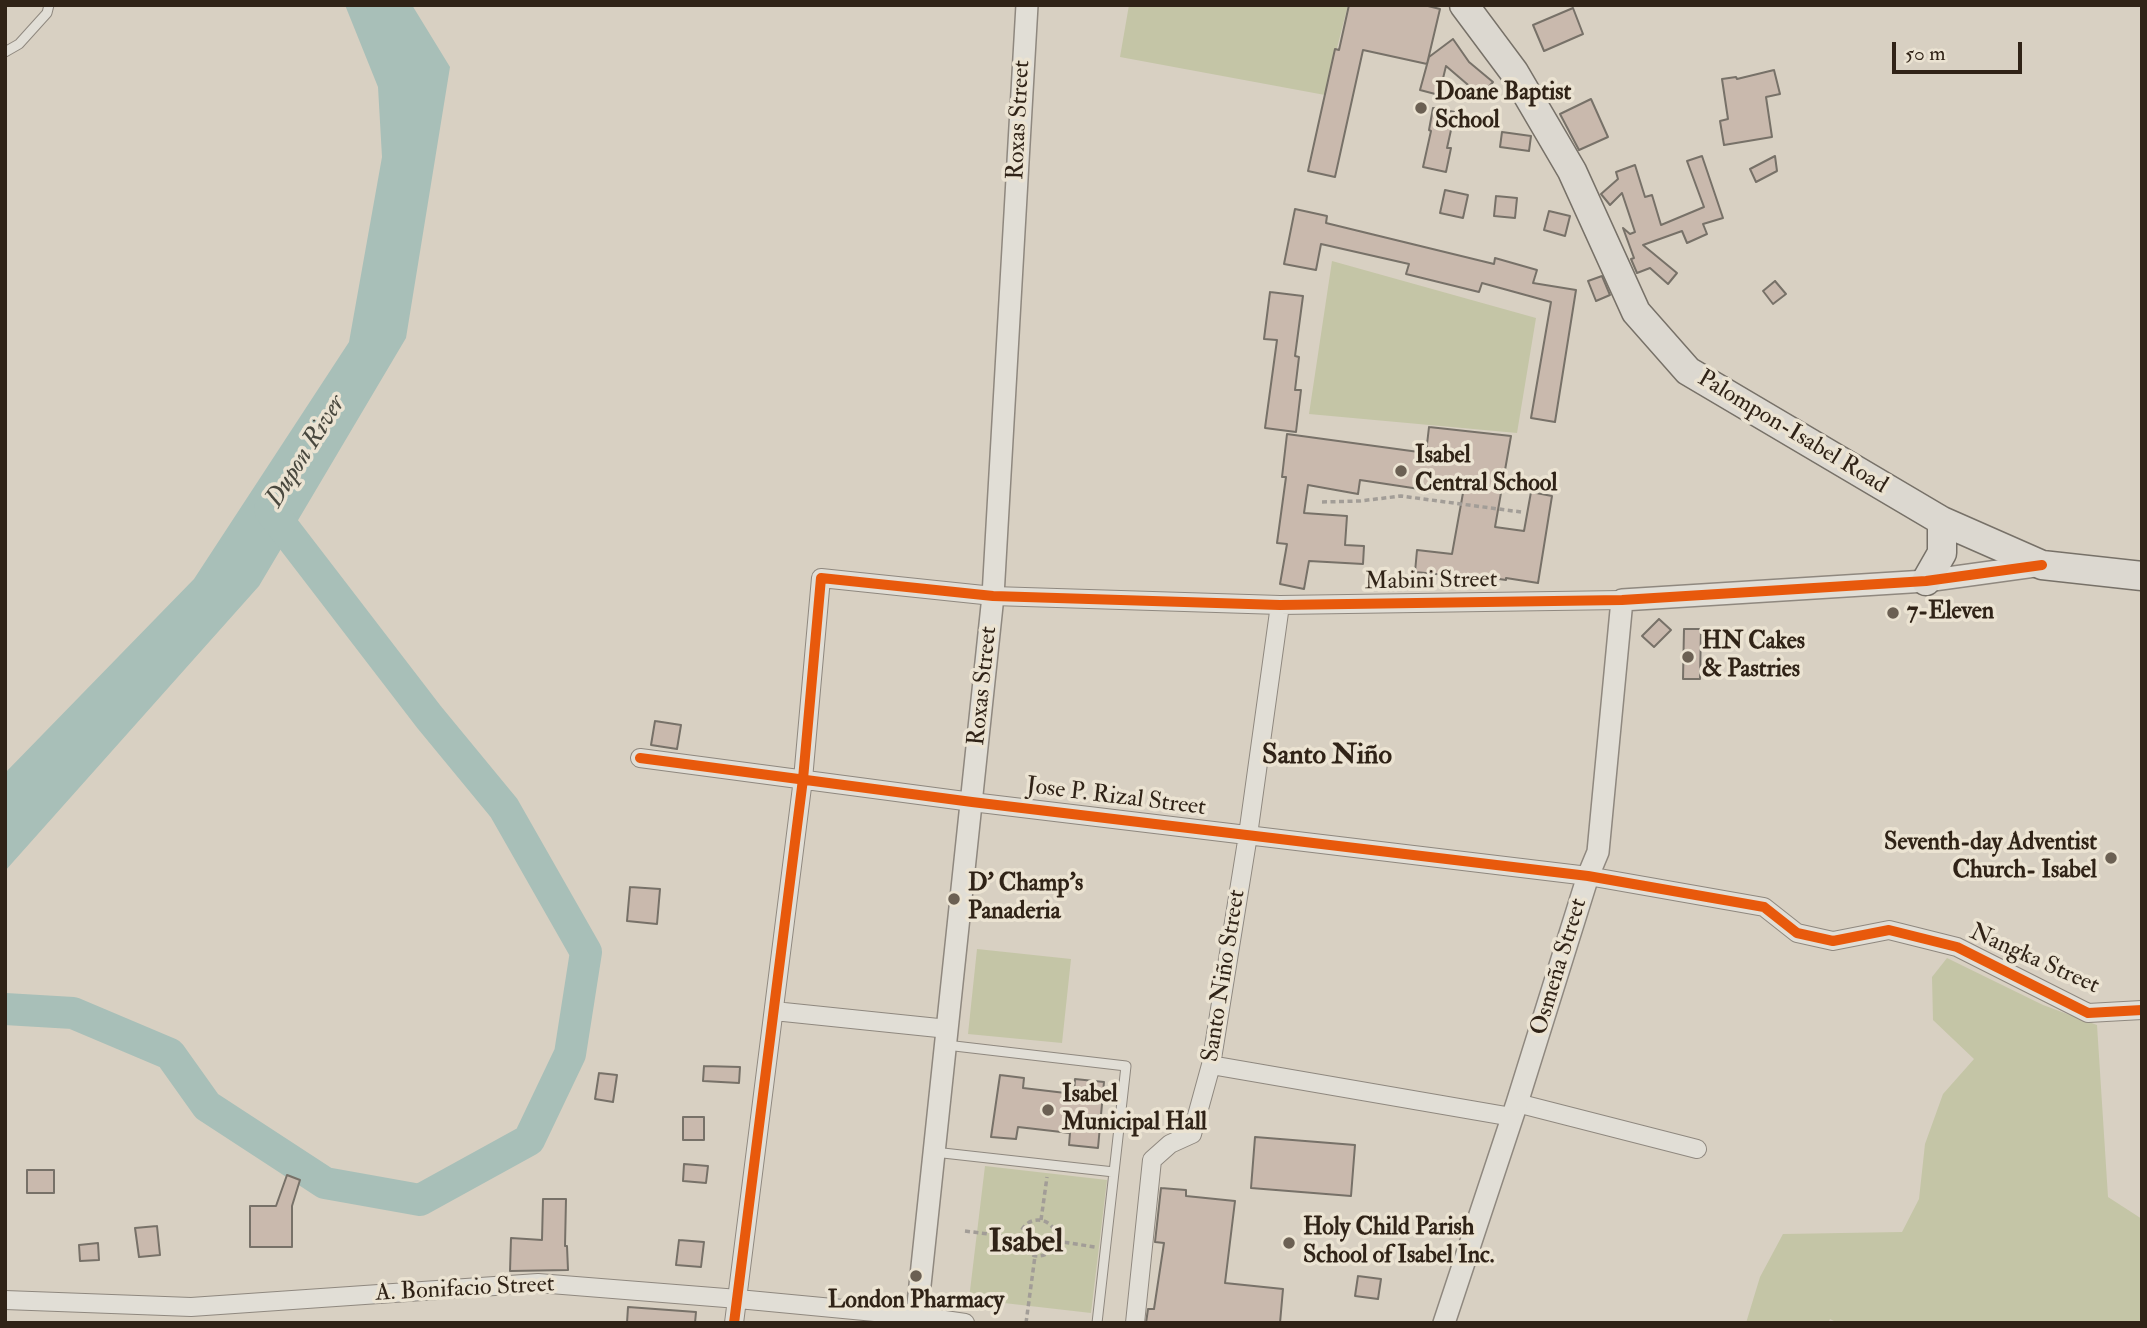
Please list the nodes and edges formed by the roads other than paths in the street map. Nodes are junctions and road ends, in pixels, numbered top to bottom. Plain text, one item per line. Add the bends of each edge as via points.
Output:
1 (49, 5) edge
2 (1027, 5) edge
3 (1464, 5) edge
4 (5, 52) edge
5 (1942, 521) junction
6 (2042, 565) junction
7 (2142, 576) edge
8 (1926, 581) junction
9 (993, 596) junction
10 (1622, 600) junction
11 (1280, 606) junction
12 (640, 758) dead end
13 (803, 779) junction
14 (972, 802) junction
15 (1248, 835) junction
16 (1588, 876) junction
17 (2142, 1010) edge
18 (774, 1011) junction
19 (947, 1037) junction
20 (1211, 1065) junction
21 (1515, 1110) junction
22 (1698, 1149) dead end
23 (934, 1153) junction
24 (1114, 1172) junction
25 (737, 1299) junction
26 (5, 1300) edge
27 (916, 1320) edge
28 (734, 1323) edge
29 (965, 1323) edge
30 (1097, 1323) edge
31 (1135, 1323) edge
32 (1444, 1323) edge

1 - 4 lane via 19,44
2 - 9 street, Roxas Street
3 - 5 highway, Palompon-Isabel Road via 1514,72 1572,171 1636,312 1688,371
5 - 6 highway, Palompon-Isabel Road
5 - 8 highway via 1942,553
6 - 7 highway, Palompon-Isabel Road
6 - 8 street, Mabini Street
8 - 10 street, Mabini Street
9 - 11 street, Mabini Street
9 - 13 street, Mabini Street via 821,578
9 - 14 street, Roxas Street
10 - 11 street, Mabini Street
10 - 16 street, Osmeña Street via 1598,852
11 - 15 street, Santo Niño Street
12 - 13 street, Jose P. Rizal Street
13 - 14 street, Jose P. Rizal Street
13 - 18 street
14 - 15 street, Jose P. Rizal Street
14 - 19 street, Roxas Street
15 - 16 street, Jose P. Rizal Street
15 - 20 street, Santo Niño Street
16 - 17 street, Nangka Street via 1764,907 1797,933 1833,942 1889,930 1957,947 2088,1013
16 - 21 street, Osmeña Street
18 - 19 street
18 - 25 street
19 - 23 street, Roxas Street
19 - 24 lane via 1126,1066
20 - 21 street
20 - 31 street, Santo Niño Street via 1192,1134 1170,1143 1152,1160
21 - 22 street
21 - 32 street, Osmeña Street
23 - 24 lane
23 - 27 street, Roxas Street
24 - 30 lane
25 - 26 street, A. Bonifacio Street via 538,1283 191,1307
25 - 27 street, A. Bonifacio Street
25 - 28 street
27 - 29 street, A. Bonifacio Street

